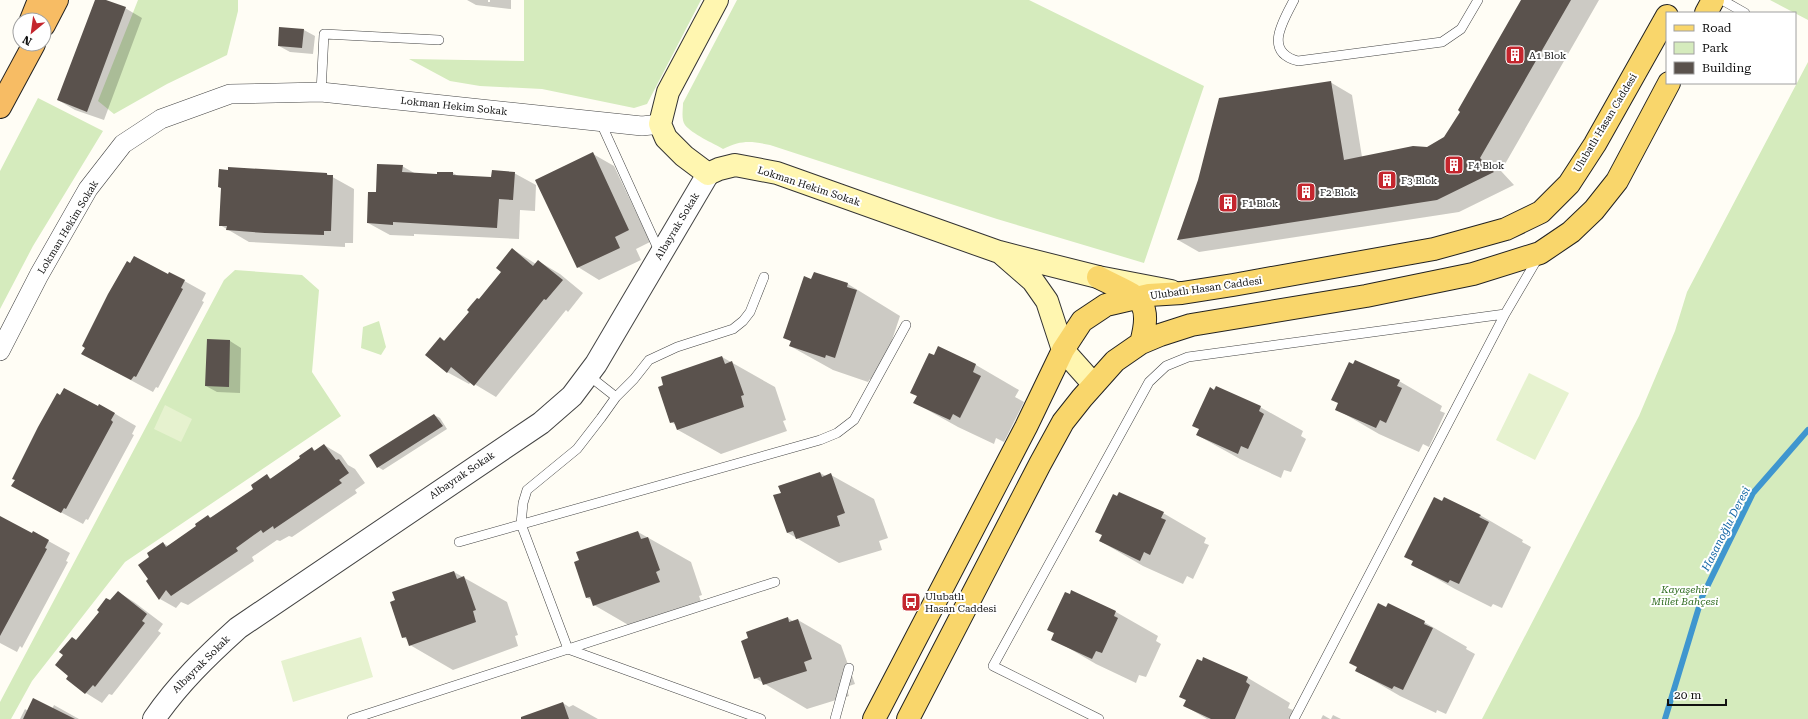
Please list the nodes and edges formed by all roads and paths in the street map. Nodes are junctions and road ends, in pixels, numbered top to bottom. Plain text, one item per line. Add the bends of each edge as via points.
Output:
1 (39, 0) edge
2 (57, 0) edge
3 (717, 0) edge
4 (1294, 0) edge
5 (1478, 0) edge
6 (1676, 0) edge
7 (1713, 0) edge
8 (1722, 0) edge
9 (34, 12) edge
10 (51, 12) edge
11 (1670, 12) edge
12 (1707, 12) edge
13 (1743, 12) edge
14 (1666, 18) edge
15 (439, 40) dead end
16 (17, 52) edge
17 (30, 52) edge
18 (1668, 84) edge
19 (0, 91) edge
20 (321, 92) junction
21 (0, 107) edge
22 (600, 121) junction
23 (660, 124) junction
24 (708, 174) junction
25 (999, 252) junction
26 (1540, 253) junction
27 (660, 254) junction
28 (1098, 277) junction
29 (764, 278) dead end
30 (1182, 293) junction
31 (1138, 298) junction
32 (1505, 314) junction
33 (906, 325) dead end
34 (1141, 343) junction
35 (1063, 350) junction
36 (0, 351) edge
37 (588, 375) junction
38 (1096, 381) junction
39 (616, 397) junction
40 (521, 524) junction
41 (459, 542) dead end
42 (775, 582) dead end
43 (568, 649) junction
44 (849, 668) dead end
45 (154, 719) edge
46 (352, 719) edge
47 (761, 719) edge
48 (835, 719) edge
49 (874, 719) edge
50 (908, 719) edge
51 (1099, 719) edge
52 (1294, 719) edge

1 - 9 highway
2 - 10 highway
3 - 23 main road via 668,92
4 - 5 lane via 1279,31 1278,44 1288,58 1298,61 1442,42 1461,29
6 - 11 main road
7 - 12 main road
8 - 13 lane
14 - 30 main road, Ulubatlı Hasan Caddesi via 1595,144 1569,184 1541,212 1506,229 1434,249
15 - 20 lane via 324,34
16 - 19 highway
17 - 21 highway
18 - 26 main road via 1616,181 1594,210 1571,232
20 - 22 street, Lokman Hekim Sokak
20 - 36 street, Lokman Hekim Sokak via 230,94 161,119 123,144 88,189 39,275
22 - 23 street, Lokman Hekim Sokak via 642,126
22 - 27 lane
23 - 24 main road via 666,138
24 - 25 main road, Lokman Hekim Sokak via 735,165 777,173
24 - 27 street, Albayrak Sokak
25 - 28 main road, Lokman Hekim Sokak
25 - 35 main road via 1033,281 1047,301
26 - 32 lane
26 - 34 main road via 1473,274 1191,325
27 - 37 street, Albayrak Sokak
28 - 30 main road, Lokman Hekim Sokak
28 - 31 main road
29 - 39 lane via 750,312 743,321 733,329 677,347 649,360
30 - 31 main road, Ulubatlı Hasan Caddesi
31 - 34 main road via 1145,309 1146,324
31 - 35 main road, Ulubatlı Hasan Caddesi via 1106,305 1082,321
32 - 51 lane via 1188,357 1166,366 1149,382 993,666
32 - 52 lane
33 - 40 lane via 854,420 837,433 820,440
34 - 38 main road via 1115,361
35 - 38 main road via 1088,378
35 - 49 main road, Ulubatlı Hasan Caddesi via 1026,427
37 - 39 lane
37 - 45 street, Albayrak Sokak via 572,396 541,423 238,628 170,695
38 - 50 main road via 1063,422
39 - 40 lane via 577,448 527,490
40 - 41 lane
40 - 43 lane
42 - 43 lane
43 - 46 lane
43 - 47 lane
44 - 48 lane

